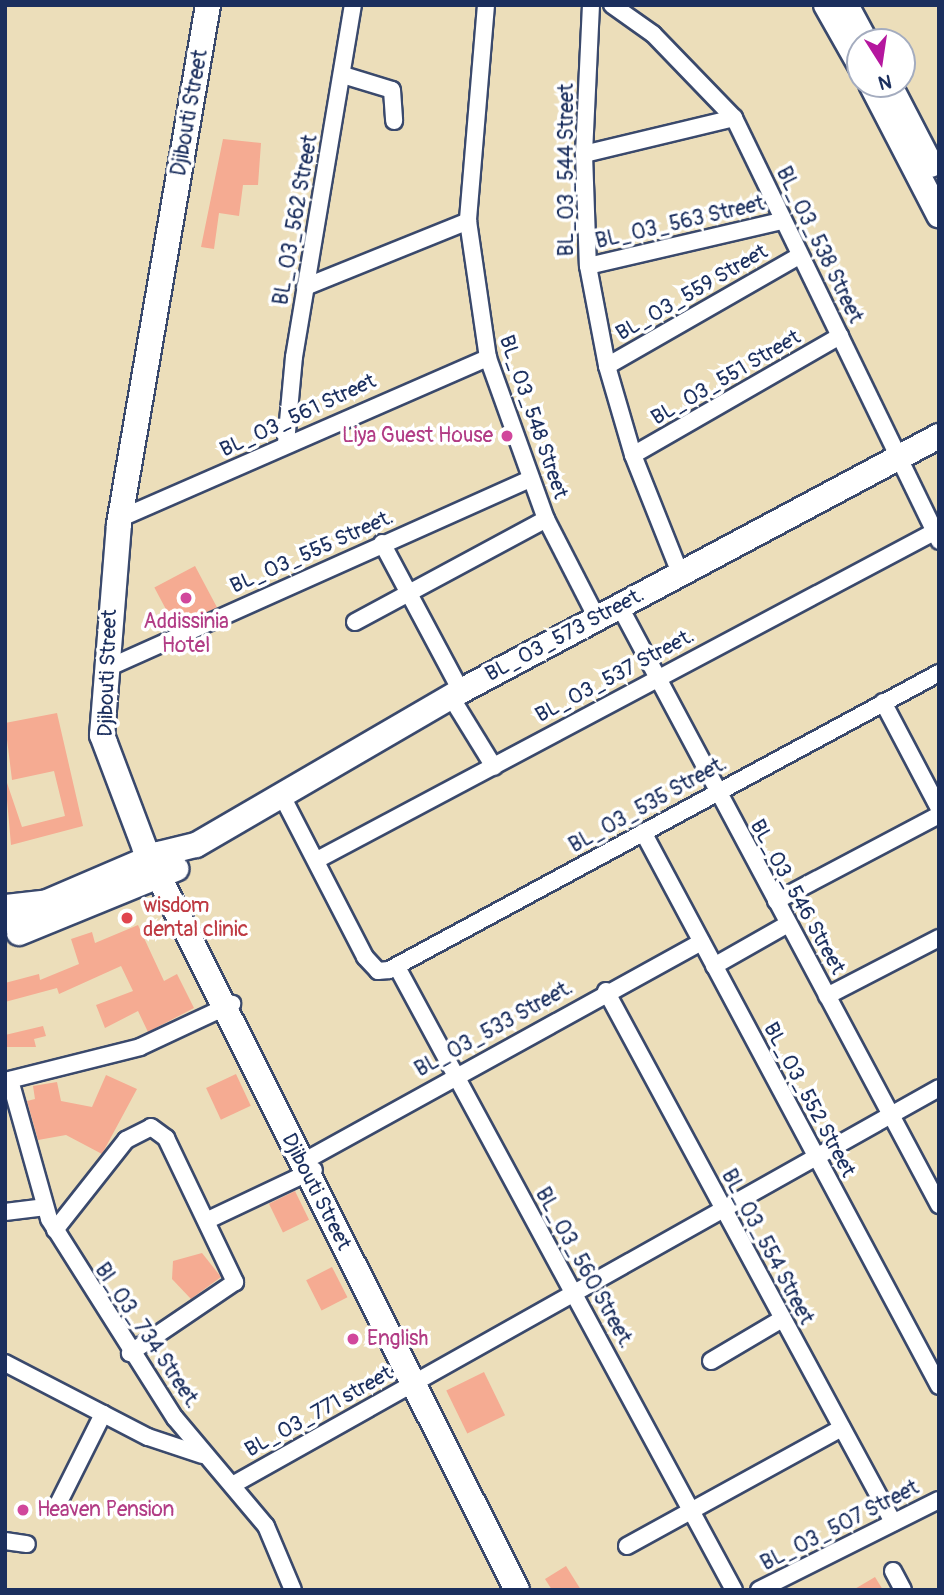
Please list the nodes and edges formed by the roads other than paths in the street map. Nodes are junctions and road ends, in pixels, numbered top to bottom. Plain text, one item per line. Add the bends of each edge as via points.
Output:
1 (208, 5) edge
2 (215, 5) edge
3 (353, 5) edge
4 (486, 5) edge
5 (591, 5) edge
6 (612, 5) edge
7 (826, 5) edge
8 (846, 5) edge
9 (858, 28) edge
10 (846, 40) edge
11 (342, 75) junction
12 (880, 98) edge
13 (893, 98) edge
14 (734, 118) junction
15 (394, 121) dead end
16 (912, 148) junction
17 (584, 154) junction
18 (939, 181) edge
19 (939, 215) edge
20 (468, 221) junction
21 (782, 221) junction
22 (799, 256) junction
23 (589, 266) junction
24 (305, 287) junction
25 (840, 336) junction
26 (488, 358) junction
27 (607, 366) junction
28 (939, 436) edge
29 (286, 443) junction
30 (633, 455) junction
31 (897, 455) junction
32 (530, 479) junction
33 (128, 515) junction
34 (546, 519) junction
35 (937, 536) edge
36 (382, 543) junction
37 (680, 573) junction
38 (408, 593) junction
39 (620, 607) junction
40 (598, 620) junction
41 (355, 622) dead end
42 (112, 666) junction
43 (939, 673) edge
44 (655, 676) junction
45 (456, 694) junction
46 (883, 702) junction
47 (494, 767) junction
48 (715, 792) junction
49 (282, 796) junction
50 (939, 808) edge
51 (939, 815) edge
52 (139, 825) junction
53 (643, 832) junction
54 (317, 860) junction
55 (167, 878) junction
56 (98, 882) junction
57 (58, 899) junction
58 (776, 901) junction
59 (5, 903) edge
60 (5, 920) edge
61 (789, 924) junction
62 (5, 936) edge
63 (939, 937) edge
64 (701, 942) junction
65 (397, 967) junction
66 (714, 967) junction
67 (606, 990) junction
68 (827, 996) junction
69 (230, 1005) junction
70 (454, 1074) junction
71 (8, 1080) edge
72 (939, 1088) edge
73 (892, 1115) junction
74 (816, 1157) junction
75 (311, 1167) junction
76 (939, 1205) edge
77 (44, 1207) junction
78 (723, 1210) junction
79 (5, 1212) edge
80 (208, 1220) junction
81 (55, 1230) junction
82 (574, 1295) junction
83 (782, 1319) junction
84 (130, 1353) junction
85 (711, 1361) dead end
86 (5, 1363) edge
87 (417, 1381) junction
88 (939, 1386) edge
89 (103, 1414) junction
90 (842, 1428) junction
91 (202, 1455) junction
92 (236, 1483) junction
93 (939, 1500) edge
94 (58, 1504) dead end
95 (693, 1509) junction
96 (893, 1522) junction
97 (5, 1541) edge
98 (27, 1545) dead end
99 (627, 1546) dead end
100 (893, 1571) dead end
101 (293, 1590) edge
102 (517, 1590) edge
103 (525, 1590) edge
104 (734, 1590) edge
105 (759, 1590) edge
106 (903, 1590) edge

1 - 52 main road, Djibouti Street via 106,635 102,735
2 - 33 main road, Djibouti Street
3 - 11 street, BL_03_562 Street
4 - 20 street, BL_03_548 Street
5 - 17 street, BL_03_544 Street
6 - 14 street, BL_03_538 Street via 653,34
7 - 10 main road
8 - 9 main road
11 - 15 street via 392,90
11 - 24 street, BL_03_562 Street
12 - 16 main road
13 - 16 main road
14 - 17 street
14 - 21 street, BL_03_538 Street
16 - 18 main road
16 - 19 main road
17 - 23 street, BL_03_544 Street
20 - 24 street
20 - 26 street, BL_03_548 Street
21 - 22 street, BL_03_538 Street
21 - 23 street, BL_03_563 Street
22 - 25 street, BL_03_538 Street
22 - 27 street, BL_03_559 Street
23 - 27 street, BL_03_544 Street
24 - 29 street, BL_03_562 Street
25 - 30 street, BL_03_551 Street
25 - 31 street, BL_03_538 Street
26 - 29 street, BL_03_561 Street
26 - 32 street, BL_03_548 Street
27 - 30 street, BL_03_544 Street
28 - 31 main road, BL_03_573 Street.
29 - 33 street, BL_03_561 Street
30 - 37 street, BL_03_544 Street
31 - 35 street, BL_03_538 Street
31 - 37 main road, BL_03_573 Street.
32 - 34 street, BL_03_548 Street
32 - 36 street, BL_03_555 Street.
33 - 42 main road, Djibouti Street
34 - 38 street
34 - 40 street, BL_03_548 Street
35 - 44 street, BL_03_537 Street.
36 - 38 street
36 - 42 street, BL_03_555 Street.
37 - 39 main road, BL_03_573 Street.
38 - 41 street
38 - 45 street
39 - 40 main road, BL_03_573 Street.
39 - 44 street, BL_03_546 Street
40 - 45 main road, BL_03_573 Street.
42 - 52 main road, Djibouti Street via 112,742
43 - 46 street, BL_03_535 Street.
44 - 47 street, BL_03_537 Street.
44 - 48 street, BL_03_546 Street
45 - 47 street
45 - 49 main road, BL_03_573 Street.
46 - 48 street, BL_03_535 Street.
46 - 50 street
47 - 54 street, BL_03_537 Street.
48 - 53 street, BL_03_535 Street.
48 - 58 street, BL_03_546 Street
49 - 54 street
49 - 55 main road, BL_03_573 Street. via 196,845
51 - 58 street
52 - 55 main road, Djibouti Street
52 - 56 main road
53 - 64 street, BL_03_552 Street
53 - 65 street, BL_03_535 Street.
54 - 65 street, BL_03_535 Street. via 378,971
55 - 56 main road
55 - 62 main road
55 - 69 main road, Djibouti Street
56 - 57 main road
57 - 59 street via 34,895
57 - 60 main road
58 - 61 street, BL_03_546 Street
61 - 66 street
61 - 68 street, BL_03_546 Street
63 - 68 street
64 - 66 street, BL_03_552 Street
64 - 67 street, BL_03_533 Street.
65 - 70 street, BL_03_560 Street.
66 - 74 street, BL_03_552 Street
67 - 70 street, BL_03_533 Street.
67 - 78 street, BL_03_554 Street
68 - 73 street, BL_03_546 Street
69 - 71 street via 140,1047
69 - 75 main road, Djibouti Street
70 - 75 street, BL_03_533 Street.
70 - 82 street, BL_03_560 Street.
71 - 77 street, Bl_03_734 Street.
72 - 73 street, BL_03_771 street
73 - 74 street, BL_03_771 street
73 - 76 street, BL_03_546 Street
74 - 78 street, BL_03_771 street
74 - 88 street, BL_03_552 Street
75 - 80 street, BL_03_533 Street.
75 - 87 main road, Djibouti Street
77 - 79 street
77 - 81 street, Bl_03_734 Street.
78 - 82 street, BL_03_771 street
78 - 83 street, BL_03_554 Street
80 - 81 street via 166,1138 142,1127
80 - 84 street via 235,1282
81 - 84 street, Bl_03_734 Street.
82 - 87 street, BL_03_771 street
82 - 95 street, BL_03_560 Street.
83 - 85 street
83 - 90 street, BL_03_554 Street
84 - 91 street, Bl_03_734 Street.
86 - 89 street
87 - 92 street, BL_03_771 street
87 - 102 main road, Djibouti Street
87 - 103 main road, Djibouti Street
89 - 91 street
89 - 94 street
90 - 95 street
90 - 96 street, BL_03_554 Street
91 - 92 street, Bl_03_734 Street.
92 - 101 street, Bl_03_734 Street. via 266,1526
93 - 96 street, BL_03_507 Street
95 - 99 street
95 - 104 street, BL_03_560 Street.
96 - 105 street, BL_03_507 Street
97 - 98 street
100 - 106 street

